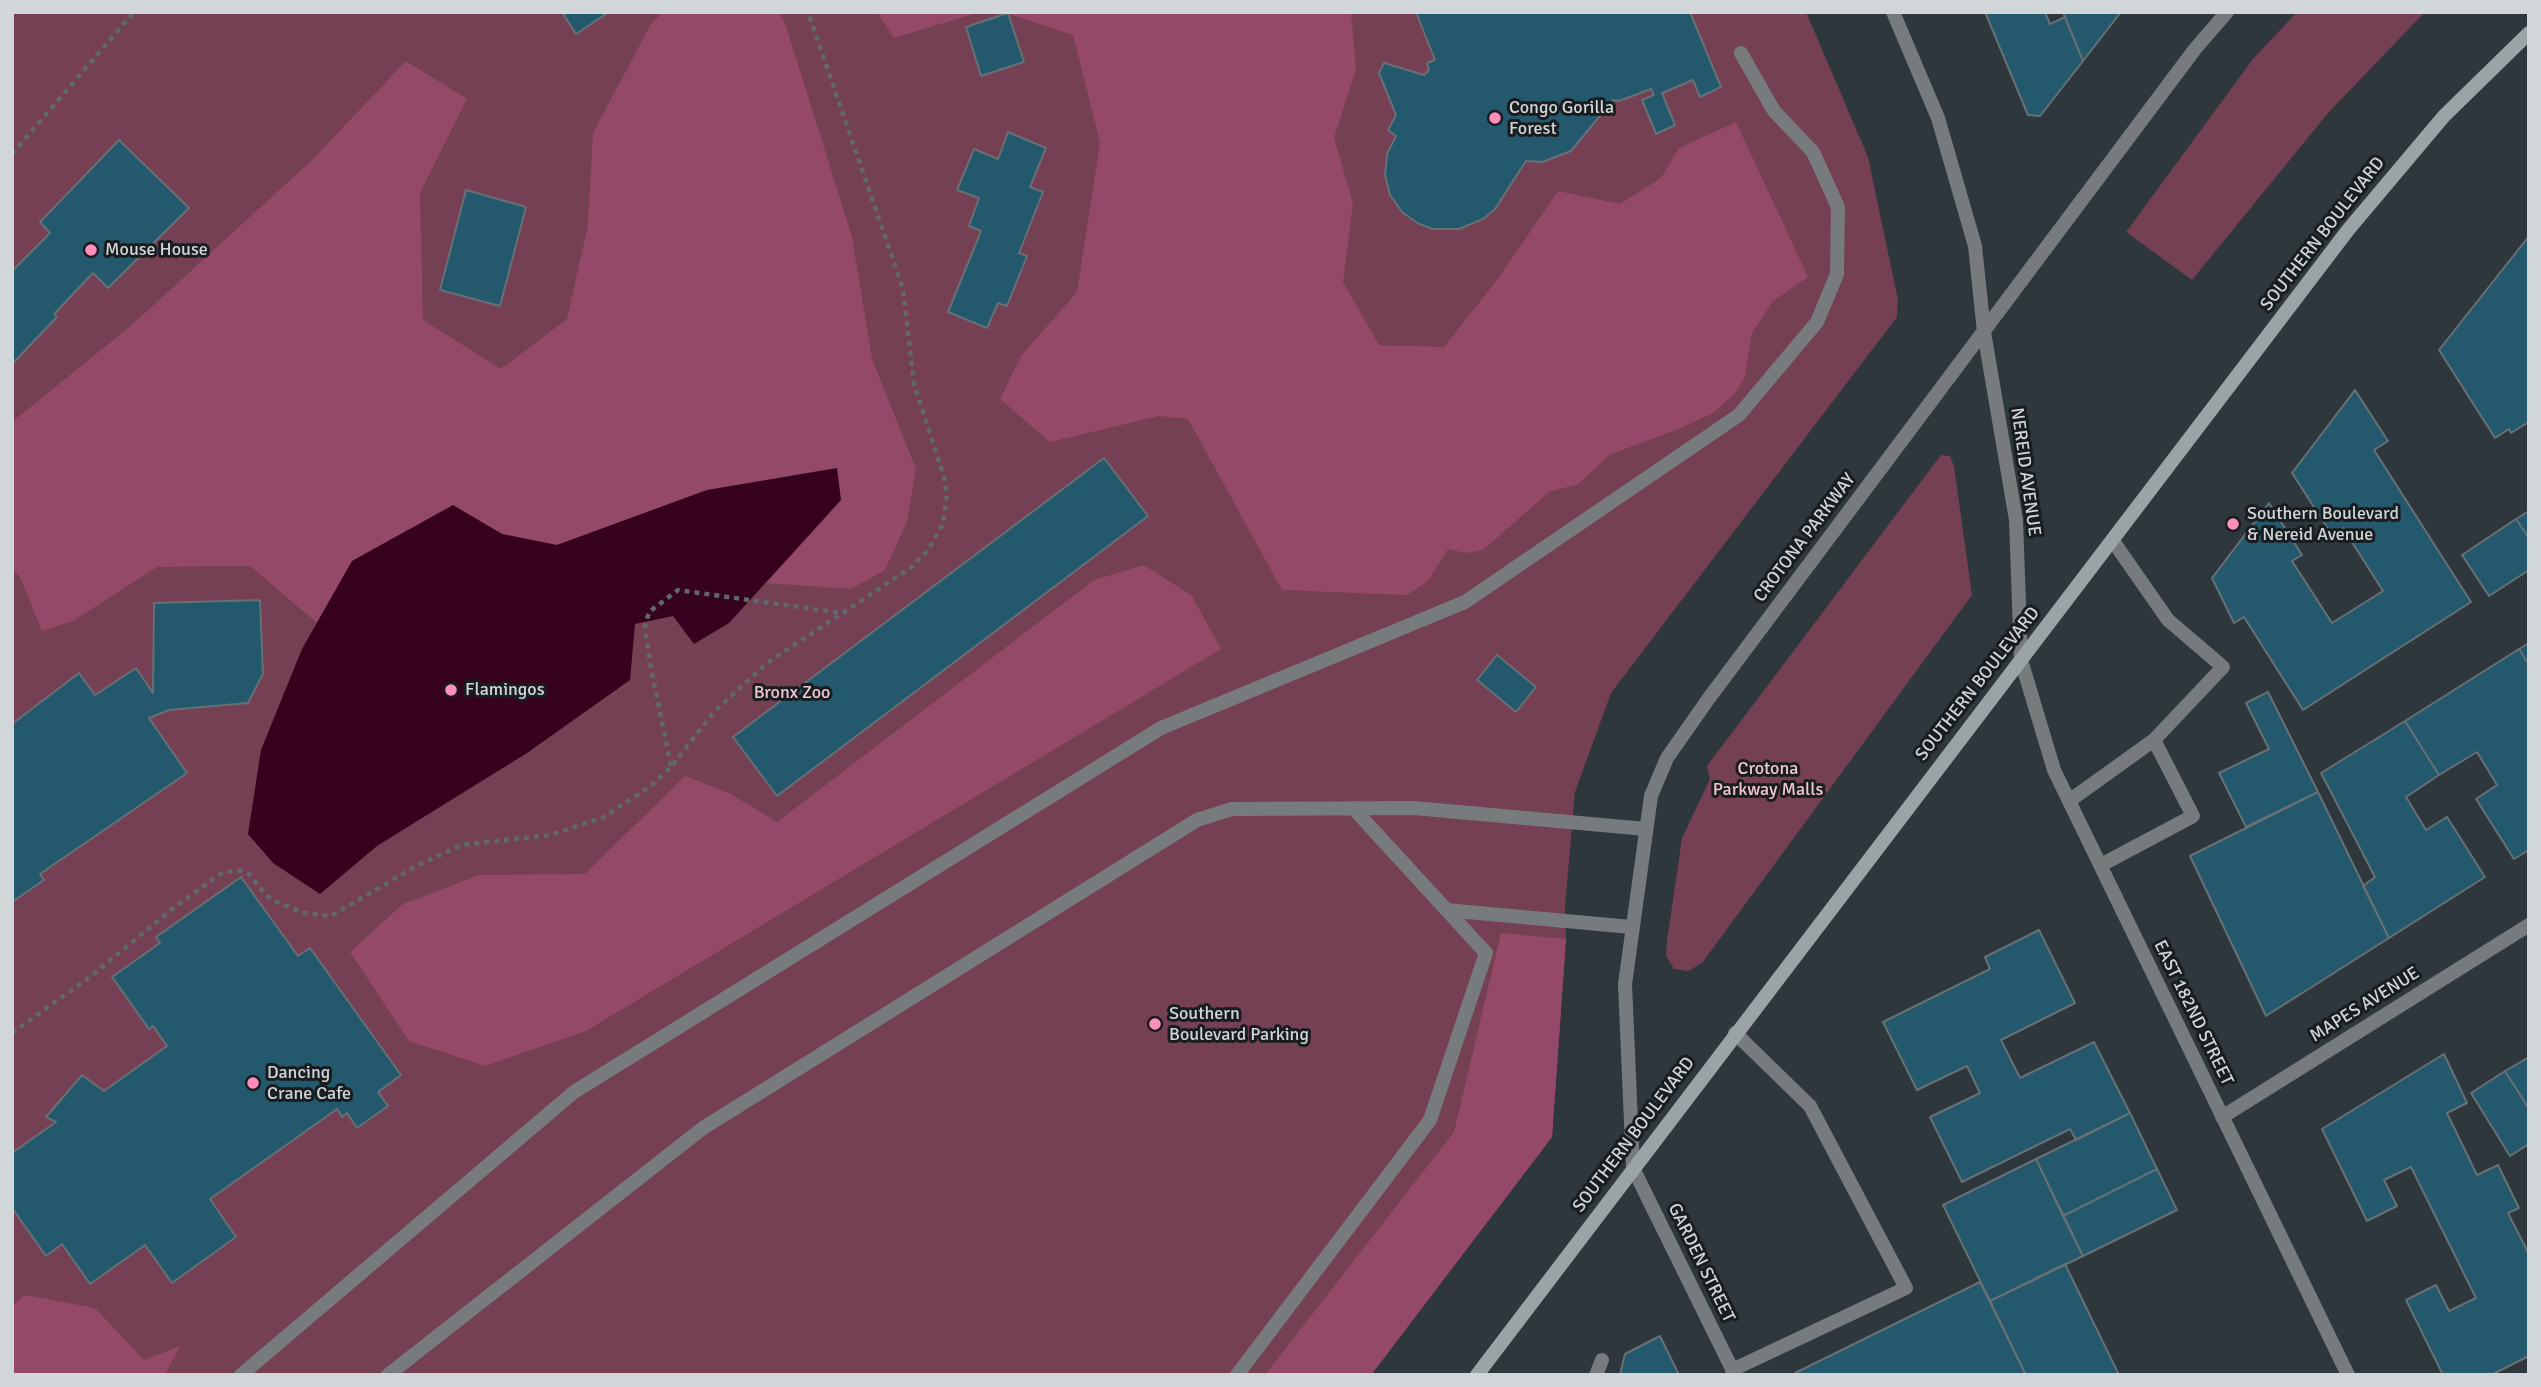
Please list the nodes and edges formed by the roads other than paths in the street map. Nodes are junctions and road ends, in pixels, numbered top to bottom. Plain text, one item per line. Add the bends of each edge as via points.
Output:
1 (1893, 12) edge
2 (2227, 12) edge
3 (2529, 33) edge
4 (1741, 53) dead end
5 (1984, 332) junction
6 (2113, 541) junction
7 (2021, 660) junction
8 (2154, 740) junction
9 (2069, 801) junction
10 (1353, 808) junction
11 (1646, 830) junction
12 (2101, 865) junction
13 (1446, 910) junction
14 (2529, 925) edge
15 (1631, 926) junction
16 (1735, 1033) junction
17 (2222, 1117) junction
18 (1633, 1168) junction
19 (1602, 1360) dead end
20 (1733, 1372) edge
21 (241, 1375) edge
22 (388, 1375) edge
23 (1237, 1375) edge
24 (1477, 1375) edge
25 (1596, 1375) edge
26 (2348, 1375) edge

1 - 5 street, NEREID AVENUE via 1938,118 1968,220
2 - 5 street, CROTONA PARKWAY
3 - 6 main road, SOUTHERN BOULEVARD via 2444,116 2379,191
4 - 21 street via 1774,111 1813,152 1838,207 1837,274 1817,322 1739,415 1465,602 1161,728 574,1092
5 - 7 street, NEREID AVENUE via 2016,520
5 - 11 street, CROTONA PARKWAY via 1667,758 1651,796
6 - 7 main road, SOUTHERN BOULEVARD
6 - 8 street via 2168,620 2223,667
7 - 9 street, EAST 182ND STREET via 2054,770
7 - 16 main road, SOUTHERN BOULEVARD
8 - 9 street
8 - 12 street via 2193,816
9 - 12 street, EAST 182ND STREET
10 - 11 street via 1413,808
10 - 13 street
10 - 22 street via 1232,809 1197,820 703,1128
11 - 15 street, CROTONA PARKWAY
12 - 17 street, EAST 182ND STREET
13 - 15 street
13 - 23 street via 1486,953 1430,1120
14 - 17 street, MAPES AVENUE
15 - 18 street, CROTONA PARKWAY via 1625,984
16 - 18 main road, SOUTHERN BOULEVARD
16 - 20 street via 1810,1106 1906,1288
17 - 26 street, EAST 182ND STREET
18 - 20 street, GARDEN STREET
18 - 24 main road, SOUTHERN BOULEVARD
19 - 25 street

